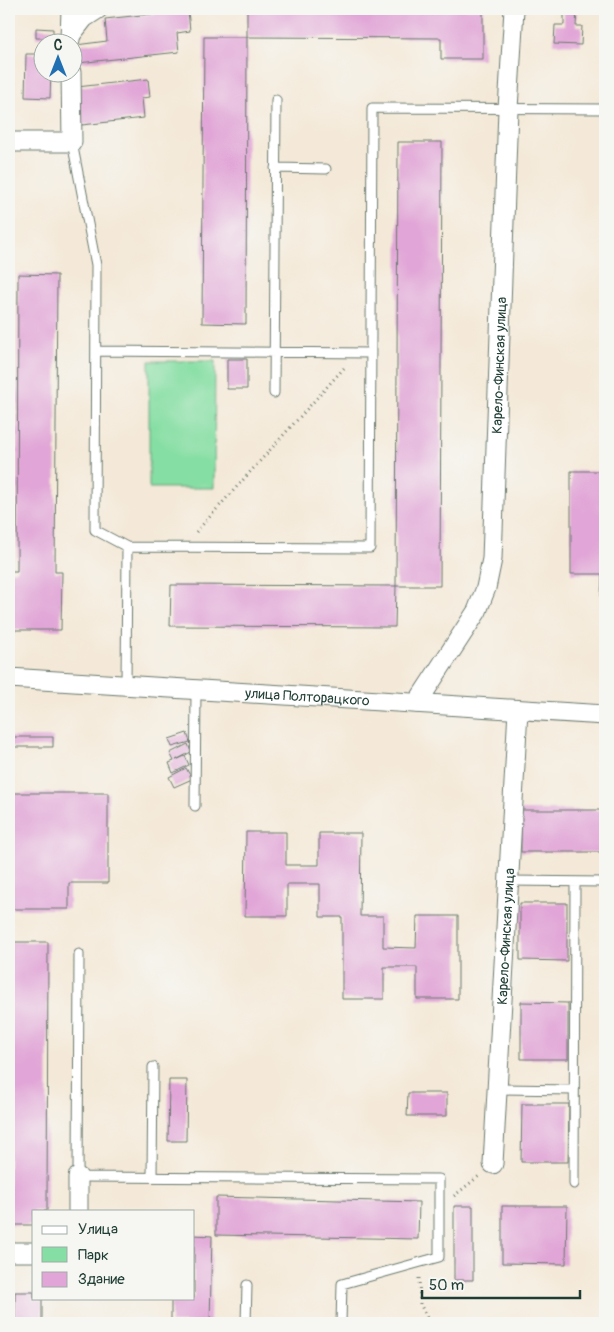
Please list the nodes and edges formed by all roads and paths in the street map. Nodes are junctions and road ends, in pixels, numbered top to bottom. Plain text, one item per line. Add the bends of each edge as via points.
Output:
1 (70, 9) edge
2 (98, 9) edge
3 (514, 9) edge
4 (70, 32) edge
5 (75, 32) edge
6 (71, 82) edge
7 (276, 100) dead end
8 (508, 109) junction
9 (605, 109) edge
10 (9, 142) edge
11 (72, 142) junction
12 (275, 168) junction
13 (326, 169) dead end
14 (96, 352) junction
15 (274, 352) junction
16 (358, 352) junction
17 (371, 353) junction
18 (274, 393) dead end
19 (127, 547) junction
20 (182, 548) junction
21 (9, 678) edge
22 (126, 685) junction
23 (196, 690) junction
24 (417, 703) junction
25 (518, 710) junction
26 (605, 714) edge
27 (195, 806) dead end
28 (509, 881) junction
29 (575, 882) junction
30 (605, 882) edge
31 (79, 954) dead end
32 (153, 1067) dead end
33 (497, 1089) junction
34 (574, 1090) junction
35 (493, 1164) joint
36 (78, 1177) junction
37 (152, 1177) junction
38 (574, 1184) dead end
39 (439, 1208) junction
40 (78, 1210) edge
41 (9, 1252) edge
42 (32, 1252) edge
43 (418, 1262) junction
44 (247, 1284) dead end
45 (246, 1323) edge
46 (341, 1323) edge
47 (430, 1323) edge

1 - 4 street
2 - 5 street via 84,18
3 - 8 street, Карело-Финская улица
6 - 11 street
7 - 12 lane
8 - 9 lane
8 - 17 lane via 372,108
8 - 24 street, Карело-Финская улица via 492,559 477,611
10 - 11 street
11 - 14 lane via 96,265
12 - 13 lane
12 - 15 lane
14 - 15 lane
14 - 19 lane via 95,530
15 - 16 lane
15 - 18 lane
16 - 17 lane
16 - 20 path
17 - 20 lane via 370,548
19 - 20 lane
19 - 22 lane
21 - 22 street, улица Полторацкого
22 - 23 street, улица Полторацкого
23 - 24 street, улица Полторацкого
23 - 27 lane
24 - 25 street, улица Полторацкого
25 - 26 street, улица Полторацкого
25 - 28 street, Карело-Финская улица
28 - 29 lane
28 - 33 street, Карело-Финская улица
29 - 30 lane
29 - 34 lane
31 - 36 lane
32 - 37 lane
33 - 34 lane
33 - 35 street, Карело-Финская улица
34 - 38 lane
35 - 39 path
36 - 37 lane
36 - 40 street
37 - 39 lane via 439,1179
39 - 43 lane via 439,1257
41 - 42 street
43 - 46 lane via 342,1284
43 - 47 path via 420,1304
44 - 45 lane

